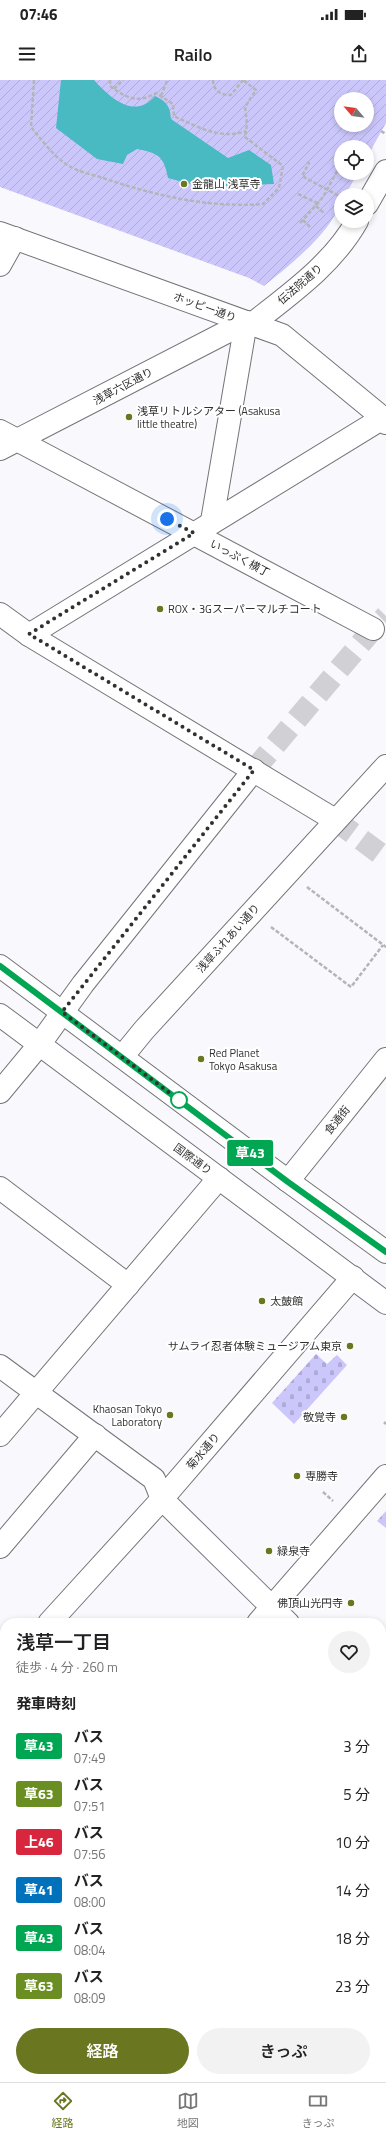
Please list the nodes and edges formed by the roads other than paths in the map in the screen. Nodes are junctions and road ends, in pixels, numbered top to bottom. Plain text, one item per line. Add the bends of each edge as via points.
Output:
1 (386, 171) edge
2 (374, 192) edge
3 (353, 228) edge
4 (7, 235) edge
5 (0, 265) edge
6 (249, 323) junction
7 (384, 420) edge
8 (6, 440) edge
9 (212, 521) junction
10 (194, 533) junction
11 (0, 614) edge
12 (373, 629) dead end
13 (29, 634) junction
14 (386, 766) edge
15 (254, 770) junction
16 (335, 820) junction
17 (0, 966) edge
18 (62, 1012) junction
19 (0, 1015) edge
20 (39, 1046) junction
21 (122, 1057) junction
22 (386, 1058) edge
23 (0, 1092) edge
24 (219, 1178) junction
25 (288, 1182) junction
26 (0, 1188) edge
27 (386, 1252) edge
28 (353, 1277) junction
29 (128, 1285) junction
30 (386, 1303) edge
31 (0, 1366) edge
32 (37, 1393) junction
33 (94, 1435) junction
34 (0, 1436) edge
35 (386, 1476) edge
36 (162, 1499) junction
37 (0, 1547) edge
38 (264, 1615) edge
39 (54, 1618) edge

1 - 2 street
3 - 6 street, 伝法院通り via 348,237 309,279
4 - 5 street
4 - 6 street, ホッピー通り
6 - 7 street, ホッピー通り via 282,335
6 - 8 street, 浅草六区通り
6 - 9 street
7 - 9 street
8 - 10 street, いっぷく横丁
9 - 10 street
10 - 12 street, いっぷく横丁
10 - 13 street
11 - 13 street
13 - 15 street
14 - 16 street, 浅草ふれあい通り
15 - 16 street
15 - 18 street
16 - 21 street, 浅草ふれあい通り
17 - 18 street
18 - 20 street
18 - 21 street
19 - 20 street, 国際通り
20 - 23 street
20 - 24 street, 国際通り
21 - 25 street
22 - 25 street, 食通街
24 - 28 street, 国際通り
24 - 29 street
25 - 27 street
26 - 29 street
28 - 30 street, 国際通り
28 - 36 street, 菊水通り
29 - 32 street
31 - 32 street
32 - 33 street
32 - 34 street
33 - 36 street via 154,1479
33 - 37 street
35 - 38 street
36 - 38 street
36 - 39 street, 菊水通り

